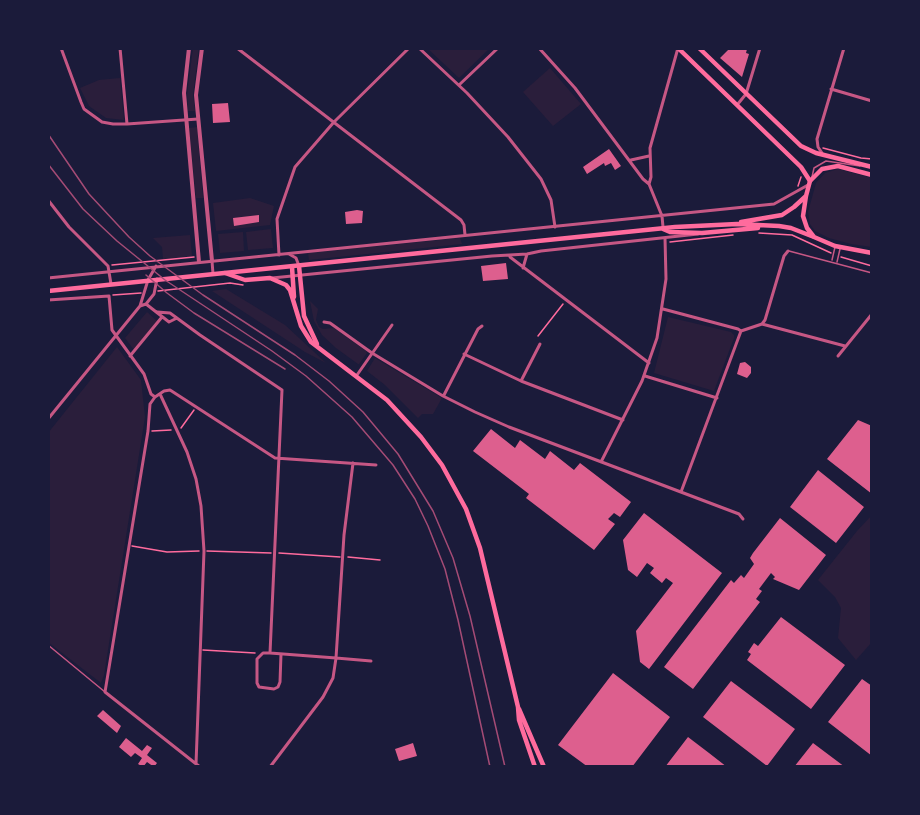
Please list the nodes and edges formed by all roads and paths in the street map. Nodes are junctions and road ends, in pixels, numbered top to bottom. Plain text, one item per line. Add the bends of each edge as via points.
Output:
1 (61, 48) edge
2 (120, 48) edge
3 (189, 48) edge
4 (202, 48) edge
5 (237, 48) edge
6 (409, 48) edge
7 (419, 48) edge
8 (498, 48) edge
9 (539, 48) edge
10 (678, 48) edge
11 (699, 48) edge
12 (760, 48) edge
13 (844, 48) edge
14 (459, 85) junction
15 (831, 90) junction
16 (746, 94) junction
17 (872, 101) edge
18 (737, 105) junction
19 (198, 119) junction
20 (186, 120) junction
21 (334, 122) junction
22 (128, 124) junction
23 (801, 146) junction
24 (823, 148) dead end
25 (823, 155) junction
26 (650, 156) junction
27 (791, 156) junction
28 (872, 159) edge
29 (630, 160) junction
30 (870, 166) edge
31 (799, 173) dead end
32 (872, 175) edge
33 (810, 182) junction
34 (649, 184) junction
35 (796, 191) dead end
36 (806, 196) junction
37 (48, 200) edge
38 (662, 216) junction
39 (737, 224) junction
40 (770, 226) junction
41 (555, 227) junction
42 (663, 229) junction
43 (702, 233) junction
44 (759, 233) dead end
45 (465, 235) junction
46 (738, 235) dead end
47 (814, 237) junction
48 (665, 238) junction
49 (838, 247) junction
50 (788, 251) joint
51 (831, 253) dead end
52 (287, 254) junction
53 (527, 254) junction
54 (870, 254) edge
55 (279, 255) junction
56 (509, 256) junction
57 (841, 257) dead end
58 (198, 259) junction
59 (212, 261) junction
60 (831, 261) junction
61 (837, 263) junction
62 (108, 266) junction
63 (156, 266) junction
64 (299, 266) junction
65 (872, 266) edge
66 (292, 267) junction
67 (523, 268) junction
68 (109, 272) junction
69 (225, 273) junction
70 (872, 273) edge
71 (213, 274) junction
72 (300, 275) junction
73 (292, 276) junction
74 (48, 278) edge
75 (270, 278) junction
76 (157, 279) junction
77 (147, 283) junction
78 (111, 284) junction
79 (205, 286) dead end
80 (48, 291) edge
81 (158, 291) junction
82 (140, 293) dead end
83 (109, 296) junction
84 (48, 300) edge
85 (294, 303) junction
86 (146, 304) junction
87 (563, 304) dead end
88 (140, 306) junction
89 (663, 309) junction
90 (157, 312) junction
91 (872, 314) edge
92 (162, 317) junction
93 (177, 318) junction
94 (324, 322) dead end
95 (762, 324) junction
96 (392, 325) dead end
97 (482, 326) dead end
98 (741, 331) junction
99 (538, 336) dead end
100 (115, 337) junction
101 (317, 344) junction
102 (540, 344) dead end
103 (845, 346) junction
104 (372, 353) junction
105 (464, 354) junction
106 (130, 356) junction
107 (838, 356) dead end
108 (649, 363) junction
109 (357, 375) junction
110 (645, 376) junction
111 (521, 381) junction
112 (160, 394) junction
113 (443, 396) junction
114 (155, 397) junction
115 (717, 398) junction
116 (196, 406) junction
117 (48, 419) edge
118 (623, 420) junction
119 (148, 431) junction
120 (279, 459) junction
121 (601, 462) junction
122 (352, 463) junction
123 (376, 465) dead end
124 (681, 492) junction
125 (743, 519) dead end
126 (130, 546) junction
127 (204, 551) junction
128 (274, 553) junction
129 (343, 557) junction
130 (380, 560) dead end
131 (48, 645) edge
132 (200, 650) junction
133 (270, 653) junction
134 (281, 654) junction
135 (259, 656) junction
136 (336, 658) junction
137 (370, 661) dead end
138 (105, 692) junction
139 (518, 707) junction
140 (196, 764) junction
141 (200, 767) edge
142 (270, 767) edge
143 (535, 767) edge
144 (544, 767) edge

1 - 22 street via 84,109 102,122
2 - 22 street
3 - 20 street via 184,93
4 - 19 street via 196,94
5 - 21 street
6 - 21 street
7 - 14 street
8 - 14 street
9 - 29 street
10 - 18 main road
10 - 26 street
11 - 16 main road
12 - 16 street
13 - 15 street
14 - 41 street via 541,179 551,200
15 - 17 street
15 - 25 street via 817,139
16 - 18 street
16 - 23 main road
18 - 27 main road
19 - 20 street
19 - 59 street
20 - 22 street
20 - 58 street
21 - 45 street via 461,220
21 - 55 street via 290,179 277,219
23 - 25 main road
23 - 27 main road
24 - 28 path
25 - 30 main road
26 - 29 street
26 - 34 street
27 - 33 main road
29 - 34 street
30 - 33 lane via 826,161 814,168
31 - 35 path
32 - 33 main road via 831,167 818,172
33 - 36 main road
33 - 38 street via 776,204
34 - 38 street
36 - 39 main road via 782,215
36 - 47 main road via 803,218
37 - 62 street
38 - 41 street
38 - 42 street
39 - 40 main road
39 - 42 main road
40 - 43 main road
40 - 47 main road via 791,228
41 - 45 street
42 - 43 main road
42 - 64 main road
43 - 48 street
44 - 51 path via 792,235
45 - 52 street
46 - 48 path via 670,242
47 - 49 main road
48 - 53 street
48 - 89 street
49 - 54 main road
49 - 60 lane
49 - 61 lane
50 - 60 lane
50 - 95 street
52 - 55 street
52 - 64 street via 293,255
53 - 56 street
53 - 67 street
55 - 59 street
56 - 67 street
56 - 72 street
57 - 65 path
58 - 59 street
58 - 62 path
58 - 63 street
59 - 71 street
60 - 61 lane
61 - 70 lane
62 - 68 street
63 - 68 street
63 - 77 street
64 - 66 main road
64 - 72 main road
66 - 69 main road
66 - 73 main road
67 - 108 street
68 - 74 street
68 - 78 street
69 - 71 main road
69 - 75 main road via 245,280
71 - 76 main road
72 - 73 street
72 - 101 main road via 304,316
73 - 75 street
73 - 85 main road
75 - 85 main road via 286,285
76 - 77 main road
76 - 81 street
77 - 78 main road
77 - 88 street
78 - 80 main road
79 - 81 path
81 - 86 street
82 - 83 path
83 - 84 street
83 - 100 street
85 - 101 main road via 301,326 311,342
86 - 88 street
86 - 90 street
87 - 99 path
88 - 100 street
89 - 98 street
89 - 108 street
90 - 92 street
90 - 93 street
91 - 103 street
92 - 93 street via 171,322
92 - 106 street
93 - 120 street via 282,390
94 - 104 street
95 - 98 street
95 - 103 street
96 - 104 street
97 - 105 street
98 - 115 street
100 - 106 street
100 - 117 street
101 - 109 main road
102 - 111 street
103 - 107 street
104 - 109 street
104 - 113 street
105 - 111 street
105 - 113 street
106 - 114 street
108 - 110 street
109 - 139 main road via 421,437 466,509 483,560
110 - 115 street
110 - 118 street
111 - 118 street
112 - 114 street
112 - 116 street via 170,390
112 - 127 street via 196,479
113 - 121 street via 509,427
114 - 119 street via 150,404
115 - 124 street
116 - 119 path via 183,427
116 - 120 street
118 - 121 street
119 - 126 street
120 - 122 street
120 - 128 street
121 - 124 street
122 - 123 street
122 - 129 street
124 - 125 street
126 - 127 path via 167,552
126 - 138 street
127 - 128 path
127 - 132 street
128 - 129 path
128 - 133 street
129 - 130 path
129 - 136 street
131 - 138 lane
132 - 135 path
132 - 140 street
133 - 134 street
133 - 135 street
134 - 135 street via 280,682 274,689 263,689 257,683
134 - 136 street
136 - 137 street
136 - 142 street via 333,678 323,697
138 - 140 street
139 - 143 main road
139 - 144 main road
140 - 141 street

